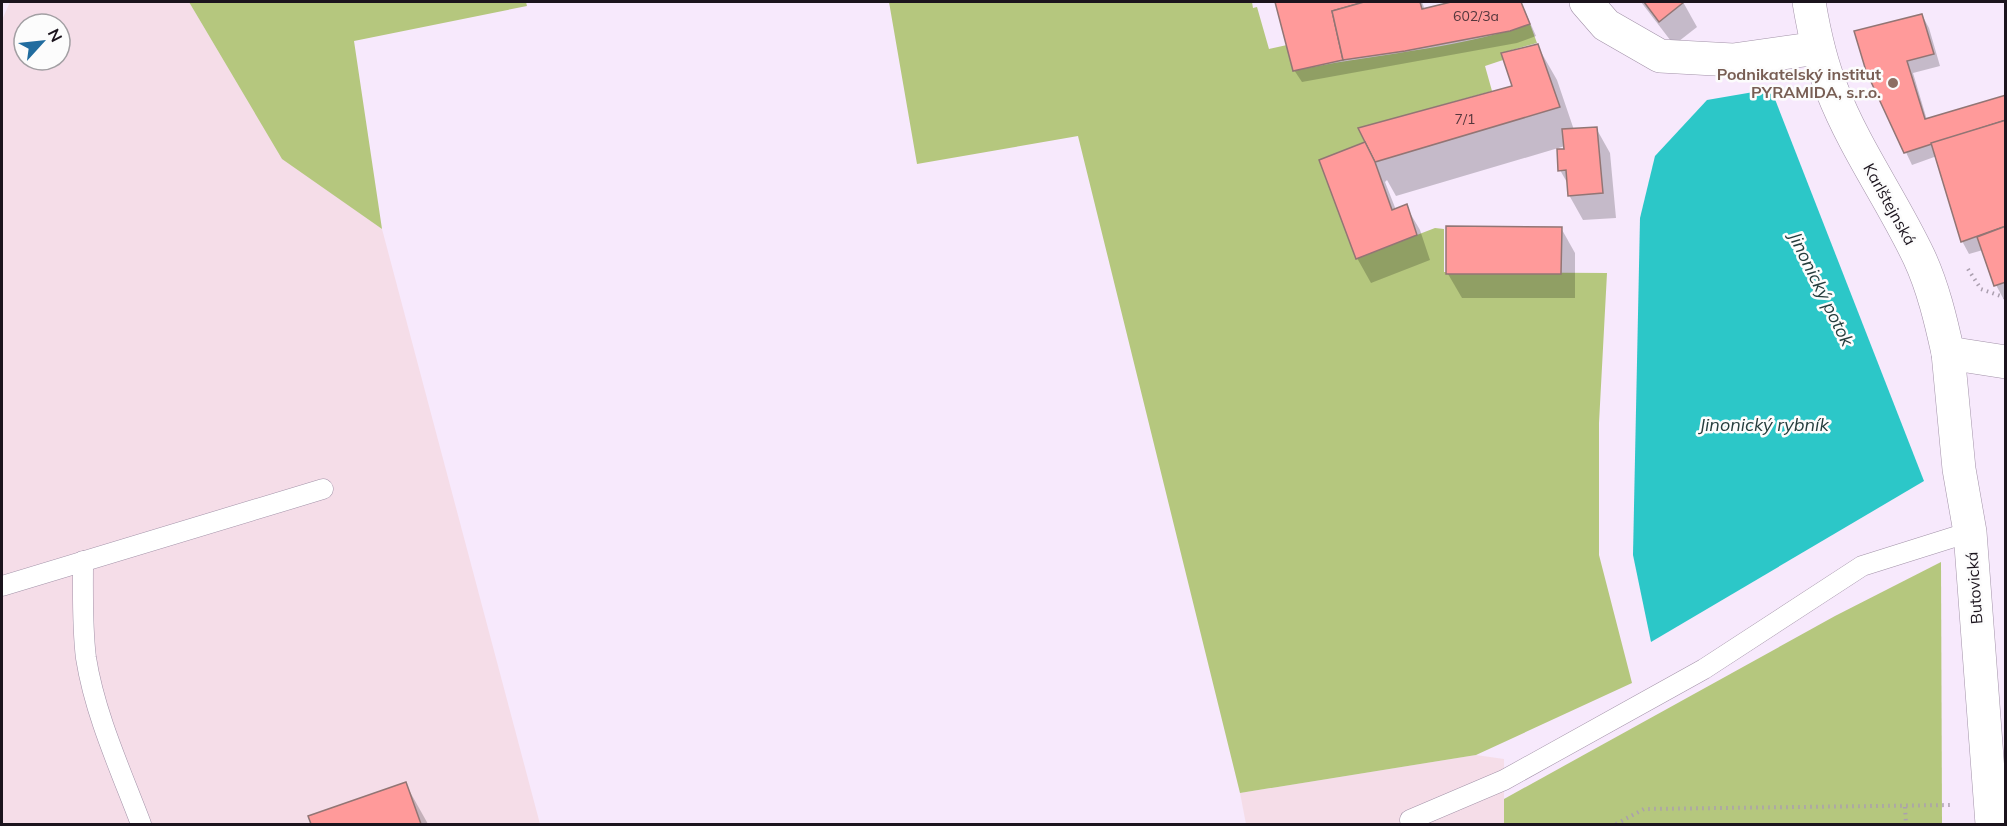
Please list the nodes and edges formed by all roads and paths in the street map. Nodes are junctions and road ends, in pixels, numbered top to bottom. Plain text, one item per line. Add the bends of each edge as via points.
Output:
1 (1586, 2) edge
2 (1809, 2) edge
3 (1818, 48) junction
4 (1948, 353) junction
5 (2006, 362) edge
6 (323, 489) dead end
7 (1970, 532) junction
8 (83, 561) junction
9 (2, 586) edge
10 (1957, 805) dead end
11 (1905, 807) junction
12 (1410, 820) dead end
13 (141, 825) edge
14 (1616, 825) edge
15 (1906, 825) edge
16 (1992, 825) edge

1 - 3 street via 1606,25 1660,56 1733,60
2 - 3 street, Karlštejnská
3 - 4 street, Karlštejnská via 1855,141 1920,258
4 - 5 street
4 - 7 street, Butovická via 1959,469
6 - 8 lane
7 - 12 lane via 1862,566 1704,669 1504,780
7 - 16 street, Butovická
8 - 9 lane
8 - 13 lane via 82,617 87,659 101,717
10 - 11 path
11 - 14 path via 1644,809
11 - 15 path

